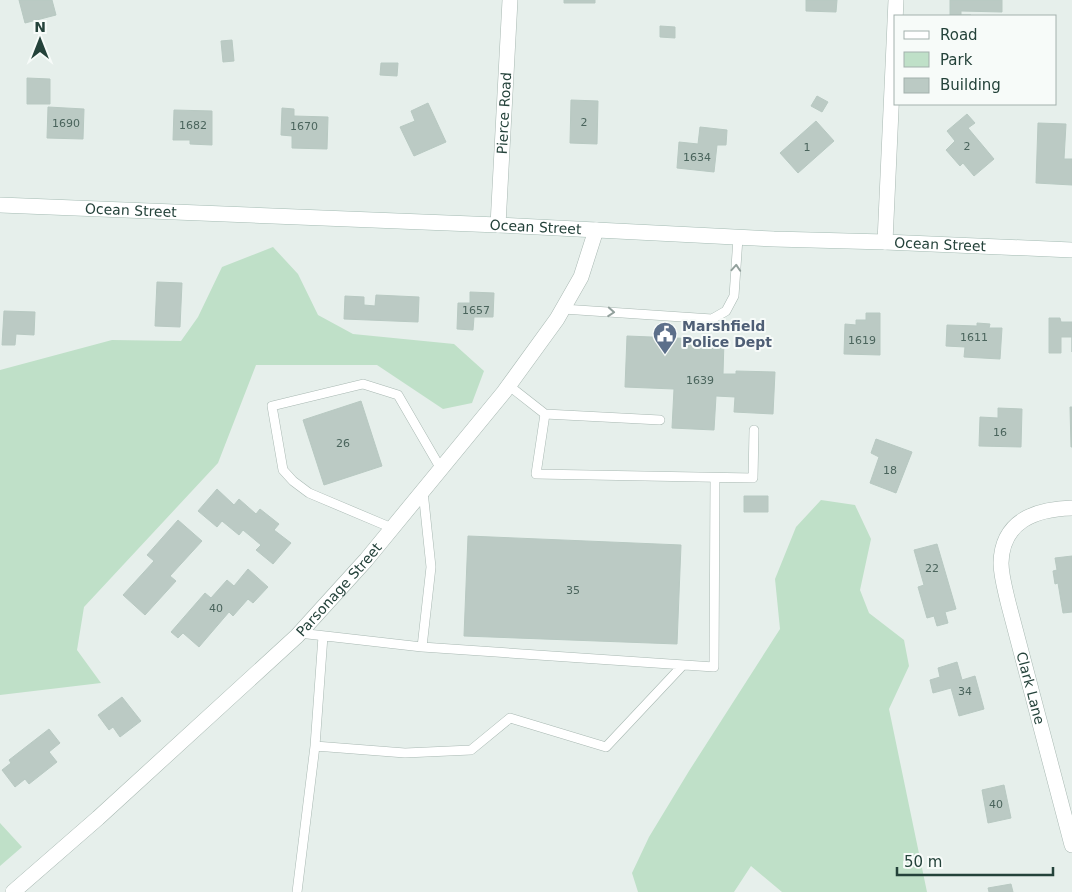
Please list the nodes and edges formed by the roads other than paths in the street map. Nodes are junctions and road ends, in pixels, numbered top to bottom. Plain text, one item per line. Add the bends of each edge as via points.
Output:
1 (510, 0) edge
2 (896, 0) edge
3 (895, 15) edge
4 (894, 44) edge
5 (0, 205) edge
6 (498, 225) junction
7 (596, 230) junction
8 (738, 238) junction
9 (885, 242) junction
10 (1072, 250) edge
11 (563, 308) junction
12 (508, 386) junction
13 (544, 414) junction
14 (660, 420) dead end
15 (754, 430) dead end
16 (441, 469) junction
17 (715, 478) junction
18 (423, 491) junction
19 (1072, 508) edge
20 (392, 528) junction
21 (299, 633) junction
22 (323, 636) junction
23 (422, 647) junction
24 (683, 665) junction
25 (315, 746) junction
26 (1072, 845) edge
27 (13, 892) edge
28 (297, 892) edge

1 - 6 street, Pierce Road
2 - 3 street
4 - 9 street
5 - 6 street, Ocean Street
6 - 7 street, Ocean Street
7 - 8 street, Ocean Street
7 - 11 street, Parsonage Street via 580,277
8 - 9 street, Ocean Street
11 -> 8 lane via 712,319 726,311 734,296
9 - 10 street, Ocean Street
11 - 12 street, Parsonage Street
12 - 13 lane
12 - 16 street, Parsonage Street
13 - 14 lane
13 - 17 lane via 536,474
15 - 17 lane via 753,478
16 - 18 street, Parsonage Street
16 - 20 lane via 398,395 363,384 272,406 284,470 293,481 309,493
17 - 24 lane via 714,667
18 - 20 street, Parsonage Street
18 - 23 lane via 431,567
19 - 26 street, Clark Lane via 1034,513 1020,521 1002,549 1001,565
20 - 21 street, Parsonage Street
21 - 22 lane
21 - 27 street, Parsonage Street
22 - 23 lane
22 - 25 lane
23 - 24 lane
24 - 25 lane via 606,747 510,718 471,750 404,753
25 - 28 lane

